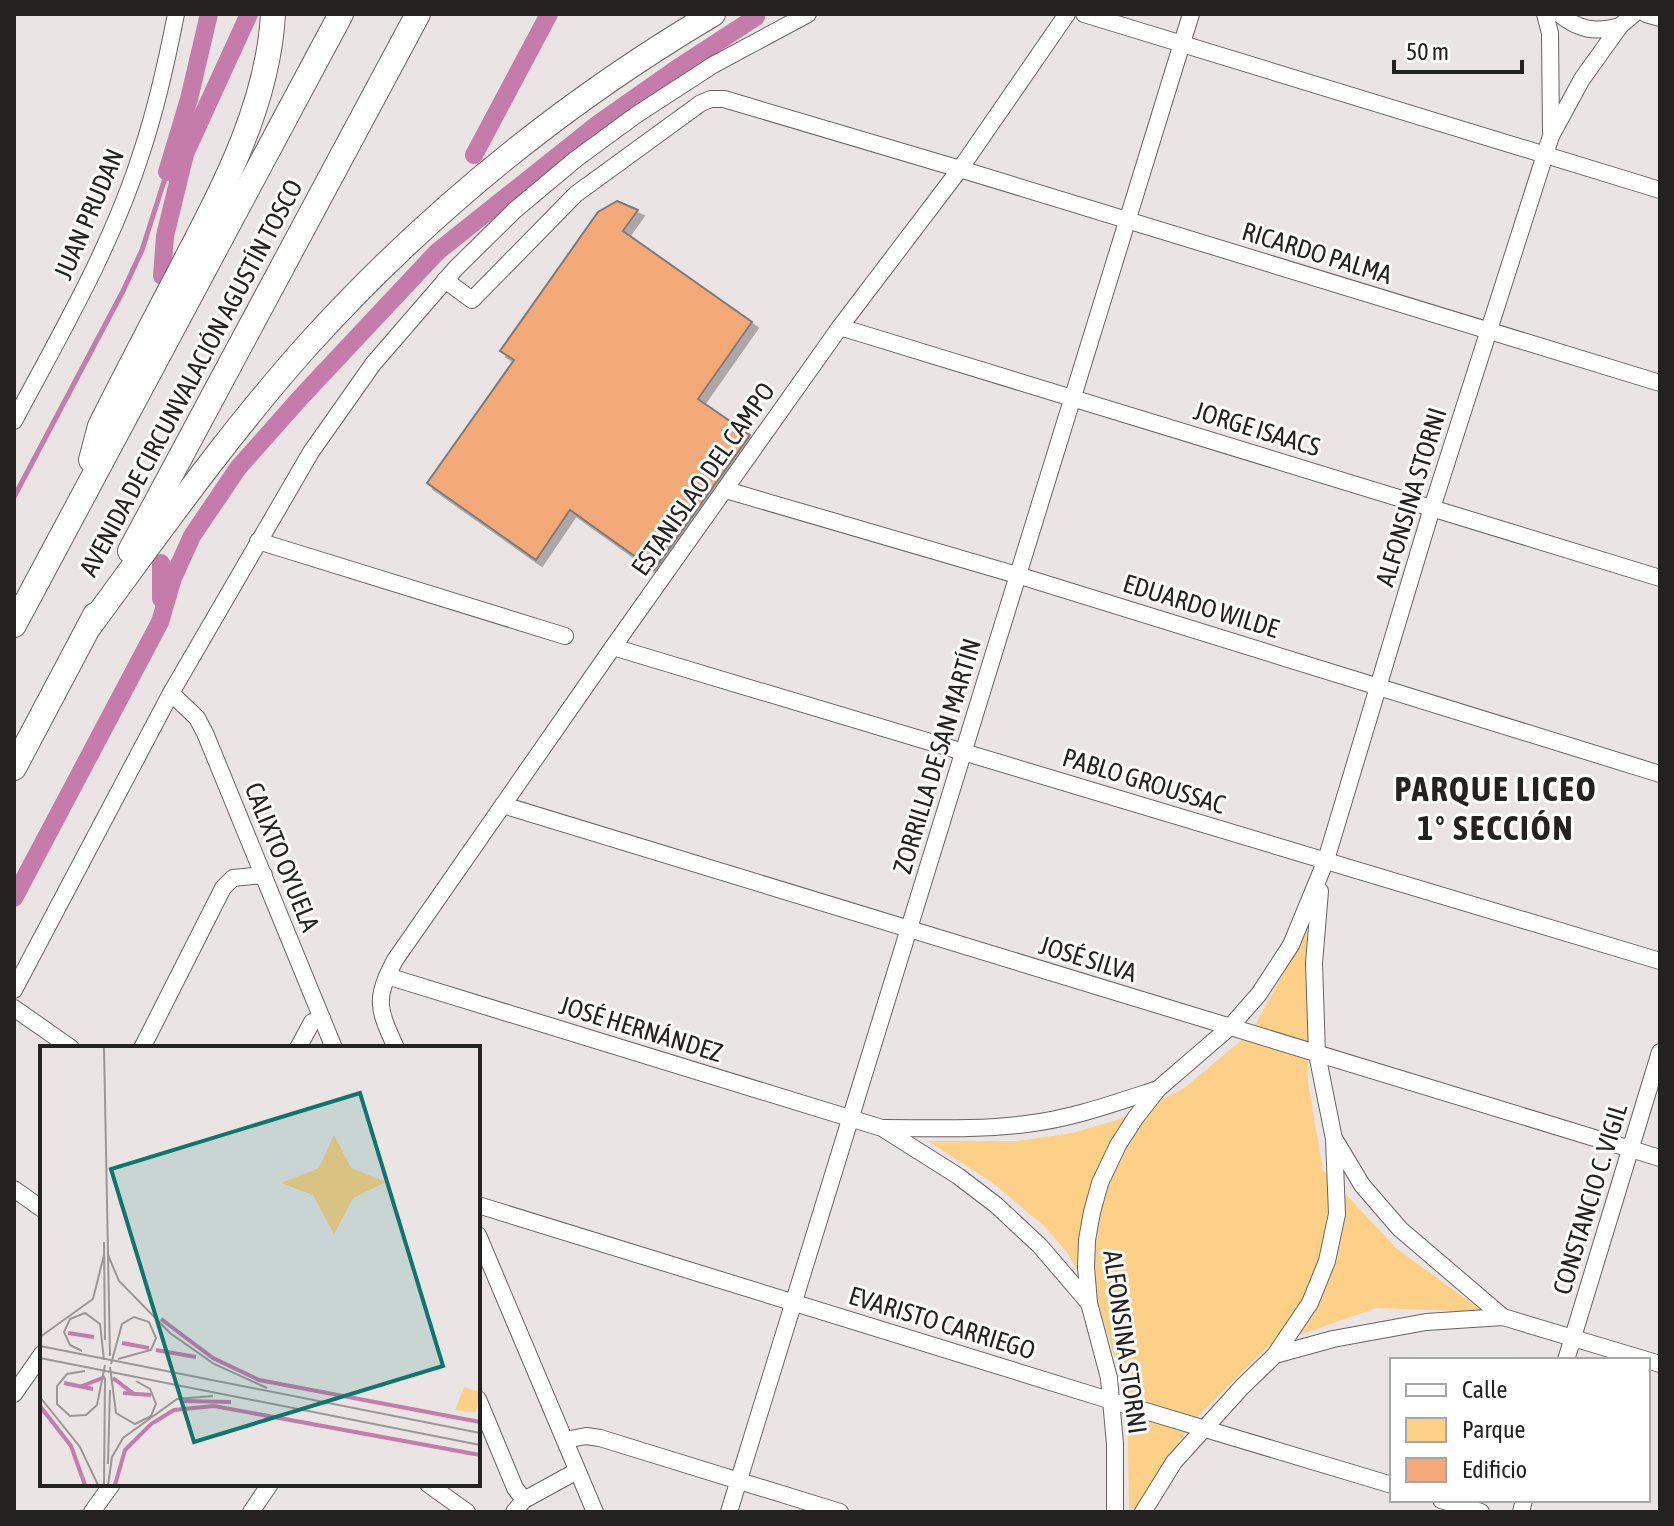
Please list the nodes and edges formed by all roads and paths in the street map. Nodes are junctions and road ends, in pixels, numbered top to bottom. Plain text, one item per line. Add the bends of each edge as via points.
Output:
1 (176, 14) edge
2 (273, 14) edge
3 (341, 14) edge
4 (418, 14) edge
5 (713, 14) edge
6 (808, 14) edge
7 (1067, 14) edge
8 (1084, 14) edge
9 (1191, 14) edge
10 (1545, 14) edge
11 (1559, 14) edge
12 (1634, 14) edge
13 (1646, 14) edge
14 (1660, 18) edge
15 (1620, 26) junction
16 (1183, 44) junction
17 (1551, 136) junction
18 (1544, 155) junction
19 (960, 169) junction
20 (1660, 190) edge
21 (1128, 220) junction
22 (445, 280) junction
23 (840, 327) junction
24 (1488, 330) junction
25 (1660, 383) edge
26 (1072, 397) junction
27 (14, 421) edge
28 (726, 490) junction
29 (81, 500) junction
30 (1432, 508) junction
31 (258, 541) junction
32 (1017, 575) junction
33 (1660, 578) edge
34 (14, 625) edge
35 (89, 627) junction
36 (565, 636) dead end
37 (613, 647) junction
38 (1378, 686) junction
39 (171, 693) junction
40 (963, 751) junction
41 (14, 768) edge
42 (1660, 774) edge
43 (503, 805) junction
44 (1323, 867) junction
45 (264, 875) junction
46 (908, 929) junction
47 (1660, 961) edge
48 (387, 976) junction
49 (14, 990) edge
50 (14, 1008) edge
51 (322, 1018) junction
52 (1230, 1027) junction
53 (68, 1046) edge
54 (143, 1046) edge
55 (299, 1046) edge
56 (333, 1046) edge
57 (395, 1046) edge
58 (1660, 1052) edge
59 (1317, 1054) junction
60 (1158, 1089) junction
61 (851, 1118) junction
62 (882, 1128) junction
63 (1334, 1139) junction
64 (1631, 1149) junction
65 (1660, 1158) edge
66 (14, 1189) edge
67 (480, 1206) edge
68 (40, 1208) edge
69 (480, 1240) edge
70 (793, 1302) junction
71 (1089, 1303) junction
72 (1503, 1317) junction
73 (1573, 1338) junction
74 (1275, 1355) junction
75 (40, 1357) edge
76 (1567, 1358) edge
77 (1640, 1358) edge
78 (14, 1394) edge
79 (1112, 1401) junction
80 (480, 1404) edge
81 (1203, 1427) junction
82 (565, 1440) junction
83 (577, 1471) junction
84 (739, 1480) junction
85 (1390, 1484) edge
86 (111, 1486) edge
87 (269, 1486) edge
88 (431, 1486) edge
89 (1448, 1502) edge
90 (519, 1506) edge
91 (92, 1512) edge
92 (251, 1512) edge
93 (467, 1512) edge
94 (595, 1512) edge
95 (729, 1512) edge
96 (840, 1512) edge
97 (1115, 1512) edge
98 (1143, 1512) edge
99 (1481, 1512) edge

1 - 27 street, JUAN PRUDAN via 142,152 117,217
2 - 29 highway via 264,71 241,145 100,426
3 - 29 highway, AVENIDA DE CIRCUNVALACIÓN AGUSTÍN TOSCO
4 - 35 highway, AVENIDA DE CIRCUNVALACIÓN AGUSTÍN TOSCO
5 - 35 highway via 525,142 353,296 226,442
6 - 22 street via 713,65 606,135 515,210
7 - 19 street, ESTANISLAO DEL CAMPO
8 - 16 street
9 - 16 street, ZORRILLA DE SAN MARTÍN
10 - 17 street, ALFONSINA STORNI via 1550,33
11 - 15 street via 1585,29
12 - 15 street, ALFONSINA STORNI
13 - 14 street
15 - 17 street, ALFONSINA STORNI via 1582,79
16 - 18 street
16 - 21 street, ZORRILLA DE SAN MARTÍN
17 - 18 street, ALFONSINA STORNI
18 - 20 street
18 - 24 street, ALFONSINA STORNI
19 - 21 street, RICARDO PALMA
19 - 22 street, RICARDO PALMA via 738,102 711,99 576,194 472,300
19 - 23 street, ESTANISLAO DEL CAMPO
21 - 24 street, RICARDO PALMA
21 - 26 street, ZORRILLA DE SAN MARTÍN
22 - 31 street via 342,405
23 - 26 street, JORGE ISAACS
23 - 28 street, ESTANISLAO DEL CAMPO
24 - 25 street, RICARDO PALMA
24 - 30 street, ALFONSINA STORNI
26 - 30 street, JORGE ISAACS
26 - 32 street, ZORRILLA DE SAN MARTÍN
28 - 32 street, EDUARDO WILDE
28 - 37 street, ESTANISLAO DEL CAMPO
29 - 34 highway, AVENIDA DE CIRCUNVALACIÓN AGUSTÍN TOSCO
30 - 33 street, JORGE ISAACS
30 - 38 street, ALFONSINA STORNI
31 - 36 street
31 - 39 street
32 - 38 street, EDUARDO WILDE
32 - 40 street, ZORRILLA DE SAN MARTÍN
35 - 41 highway, AVENIDA DE CIRCUNVALACIÓN AGUSTÍN TOSCO
37 - 40 street, PABLO GROUSSAC
37 - 43 street, ESTANISLAO DEL CAMPO
38 - 42 street, EDUARDO WILDE
38 - 44 street, ALFONSINA STORNI
39 - 45 street, CALIXTO OYUELA via 205,733
39 - 49 street
40 - 44 street, PABLO GROUSSAC
40 - 46 street, ZORRILLA DE SAN MARTÍN
43 - 46 street, JOSÉ SILVA
43 - 48 street, ESTANISLAO DEL CAMPO
44 - 47 street, PABLO GROUSSAC
44 - 52 street, ALFONSINA STORNI via 1291,945
44 - 59 street, ALFONSINA STORNI via 1314,963
45 - 51 street, CALIXTO OYUELA
45 - 54 street via 233,878 223,888
46 - 52 street, JOSÉ SILVA
46 - 61 street, ZORRILLA DE SAN MARTÍN
48 - 57 street via 379,1000
48 - 61 street, JOSÉ HERNÁNDEZ
50 - 53 street
51 - 55 street via 312,1022
51 - 56 street, CALIXTO OYUELA
52 - 59 street, JOSÉ SILVA
52 - 60 street, ALFONSINA STORNI
58 - 64 street, CONSTANCIO C. VIGIL
59 - 63 street, ALFONSINA STORNI
59 - 64 street, JOSÉ SILVA
60 - 62 street, JOSÉ HERNÁNDEZ via 1029,1124
60 - 71 street, ALFONSINA STORNI via 1118,1145 1100,1183 1087,1240
61 - 62 street, JOSÉ HERNÁNDEZ
61 - 70 street, ZORRILLA DE SAN MARTÍN
62 - 71 street, JOSÉ HERNÁNDEZ via 1007,1214
63 - 72 street via 1362,1185 1400,1229
63 - 74 street, ALFONSINA STORNI via 1337,1214 1327,1261 1310,1303
64 - 65 street, JOSÉ SILVA
64 - 73 street, CONSTANCIO C. VIGIL
66 - 68 street
67 - 70 street, EVARISTO CARRIEGO
69 - 82 street
70 - 79 street, EVARISTO CARRIEGO
70 - 84 street, ZORRILLA DE SAN MARTÍN
71 - 79 street, ALFONSINA STORNI
72 - 73 street
72 - 74 street via 1426,1322
73 - 76 street, CONSTANCIO C. VIGIL
73 - 77 street
74 - 81 street, ALFONSINA STORNI
75 - 78 street
79 - 81 street, EVARISTO CARRIEGO
79 - 97 street, ALFONSINA STORNI
80 - 90 street
81 - 85 street, EVARISTO CARRIEGO
81 - 98 street, ALFONSINA STORNI
82 - 83 street
82 - 84 street via 600,1438
83 - 90 street
83 - 94 street
84 - 95 street, ZORRILLA DE SAN MARTÍN
84 - 96 street
86 - 91 street
87 - 92 street
88 - 93 street
89 - 99 street

